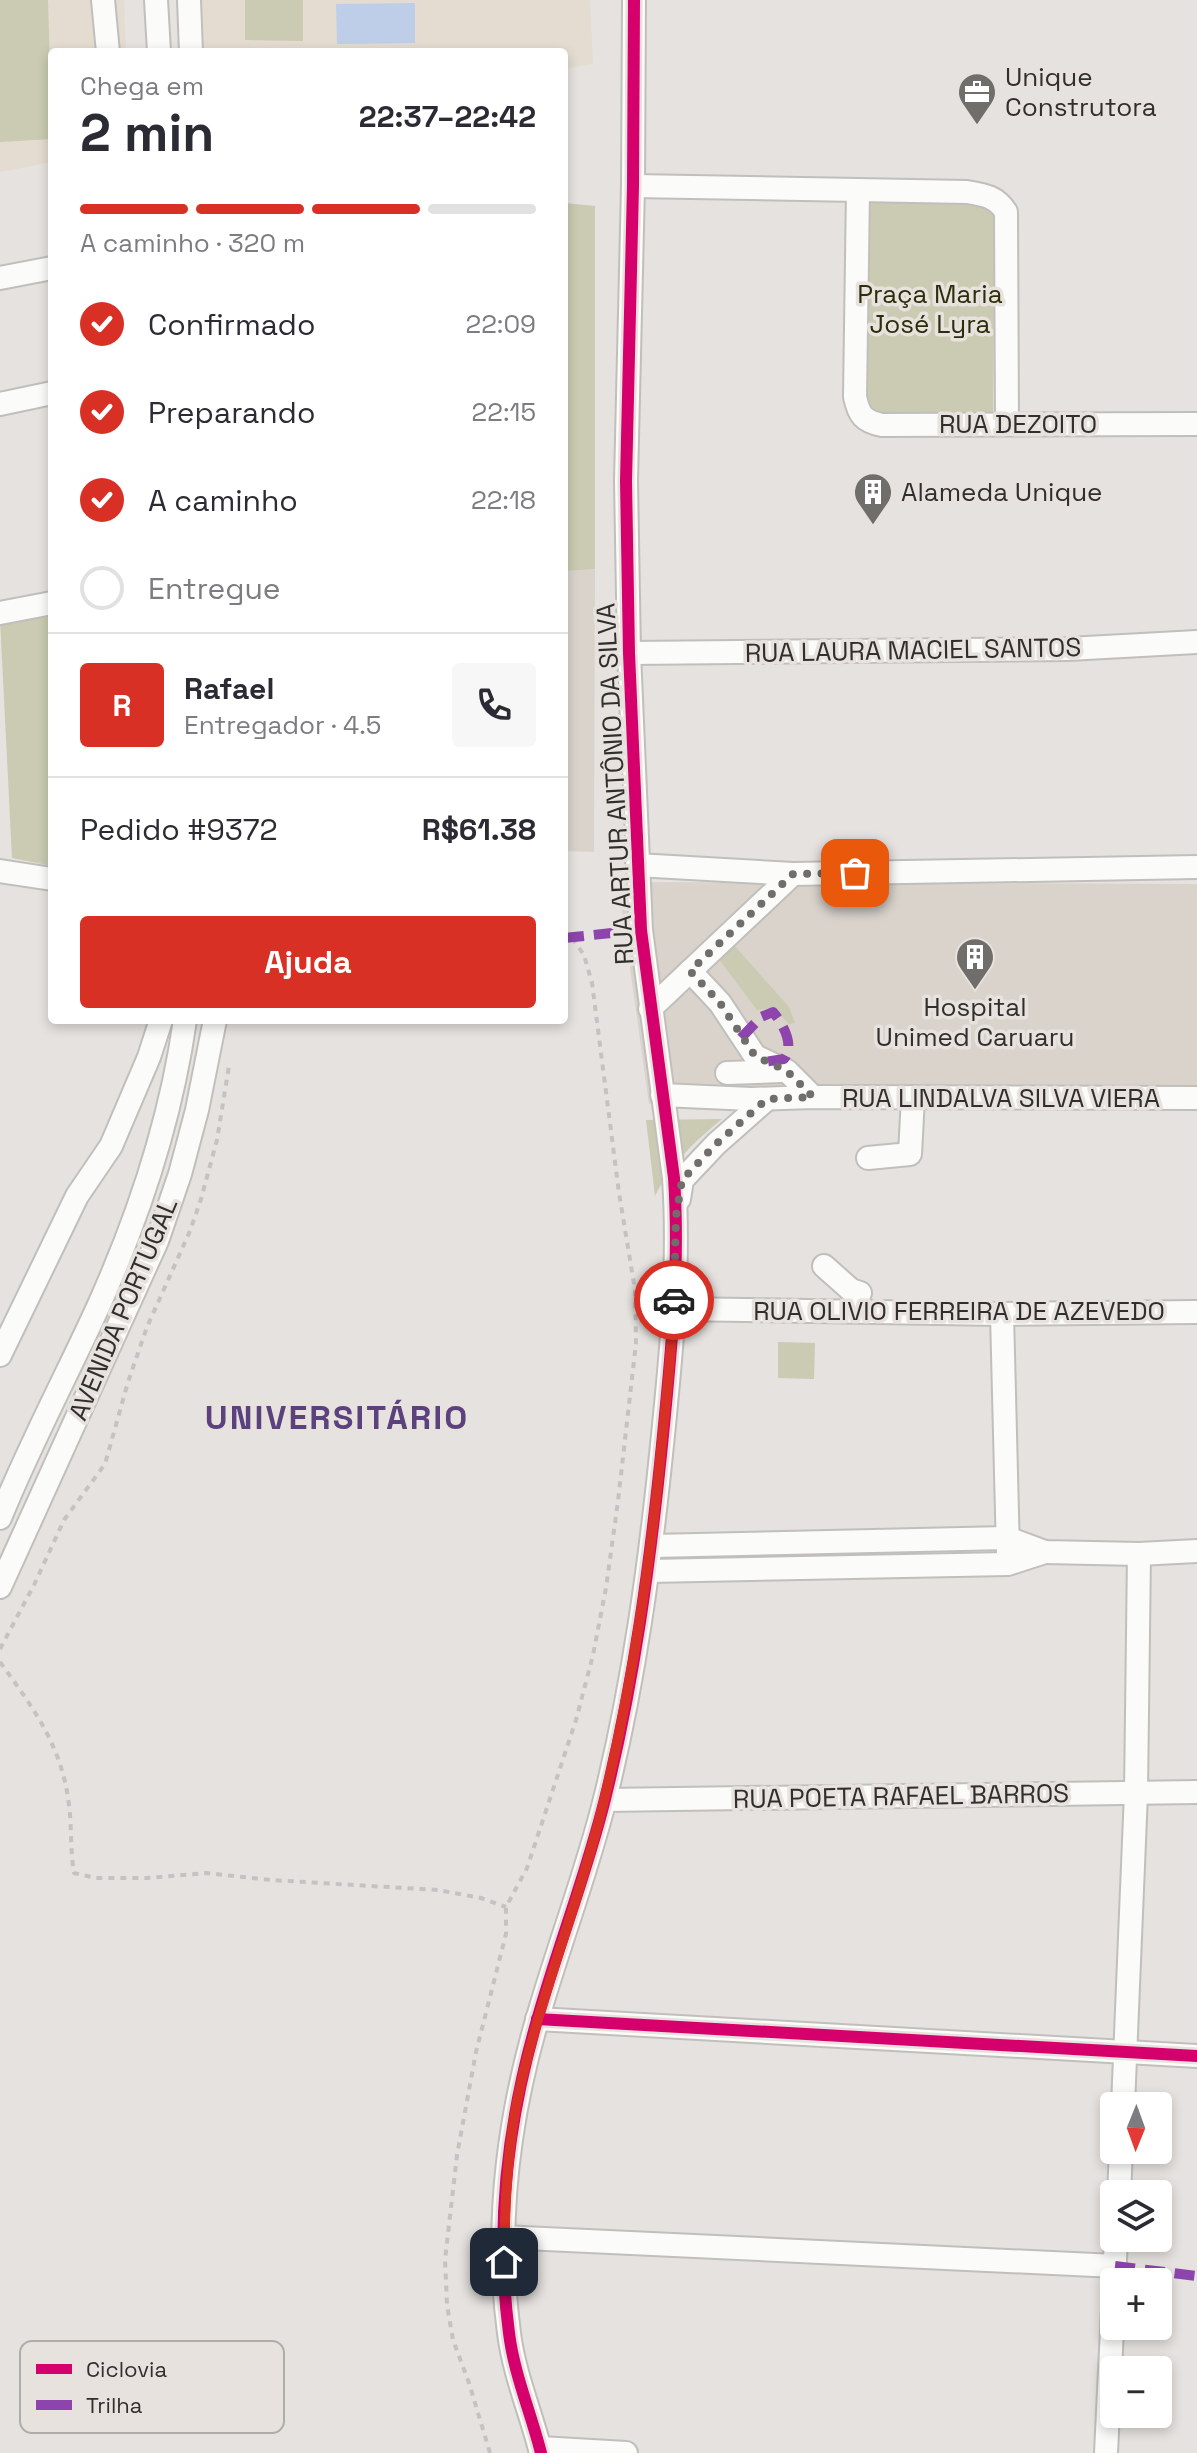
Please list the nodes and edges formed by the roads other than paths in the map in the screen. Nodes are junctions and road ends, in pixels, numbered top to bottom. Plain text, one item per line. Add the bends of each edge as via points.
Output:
1 (103, 0) edge
2 (156, 0) edge
3 (189, 0) edge
4 (634, 0) edge
5 (108, 48) edge
6 (159, 48) edge
7 (191, 48) edge
8 (633, 186) junction
9 (858, 190) junction
10 (48, 269) edge
11 (0, 278) edge
12 (48, 394) edge
13 (0, 404) edge
14 (1007, 424) junction
15 (1197, 424) edge
16 (48, 604) edge
17 (0, 613) edge
18 (1197, 642) edge
19 (629, 653) junction
20 (637, 865) junction
21 (1197, 867) edge
22 (0, 871) edge
23 (793, 874) junction
24 (48, 878) edge
25 (690, 971) junction
26 (650, 1009) junction
27 (160, 1024) edge
28 (184, 1024) edge
29 (214, 1024) edge
30 (178, 1061) junction
31 (207, 1068) junction
32 (787, 1071) junction
33 (727, 1073) dead end
34 (662, 1095) junction
35 (813, 1097) junction
36 (913, 1097) junction
37 (1197, 1098) edge
38 (767, 1099) junction
39 (868, 1158) dead end
40 (676, 1216) junction
41 (824, 1266) dead end
42 (860, 1293) dead end
43 (674, 1309) junction
44 (1197, 1312) edge
45 (1002, 1314) junction
46 (0, 1355) edge
47 (0, 1518) edge
48 (1007, 1538) junction
49 (652, 1546) junction
50 (1197, 1551) edge
51 (1045, 1552) junction
52 (1139, 1554) junction
53 (1008, 1564) junction
54 (649, 1571) junction
55 (0, 1587) edge
56 (1197, 1792) edge
57 (1136, 1793) junction
58 (605, 1800) junction
59 (537, 2019) junction
60 (1125, 2053) junction
61 (1197, 2056) edge
62 (1124, 2092) edge
63 (504, 2237) junction
64 (1100, 2278) edge
65 (1111, 2340) edge
66 (540, 2451) edge
67 (626, 2453) edge
68 (1106, 2453) edge

1 - 5 street
2 - 6 street
3 - 7 street
4 - 8 street, RUA ARTUR ANTÔNIO DA SILVA
8 - 9 street
8 - 19 street, RUA ARTUR ANTÔNIO DA SILVA via 626,481
9 - 14 street via 967,192 1000,202 1006,212
9 - 14 street, RUA DEZOITO via 855,397 861,416 882,425
10 - 11 street
12 - 13 street
14 - 15 street, RUA DEZOITO
16 - 17 street
18 - 19 street, RUA LAURA MACIEL SANTOS via 1068,649
19 - 20 street, RUA ARTUR ANTÔNIO DA SILVA
20 - 23 street
20 - 26 street, RUA ARTUR ANTÔNIO DA SILVA
21 - 23 street
22 - 24 street
23 - 25 street
25 - 26 street
25 - 32 street via 720,1003 755,1056
26 - 34 street, RUA ARTUR ANTÔNIO DA SILVA
27 - 46 street via 111,1146 77,1196
28 - 30 street, AVENIDA PORTUGAL
29 - 31 street, AVENIDA PORTUGAL
30 - 31 street
30 - 47 street, AVENIDA PORTUGAL via 134,1220
31 - 55 street, AVENIDA PORTUGAL via 157,1241
32 - 33 street
32 - 35 street
34 - 38 street, RUA LINDALVA SILVA VIERA
34 - 40 street, RUA ARTUR ANTÔNIO DA SILVA
35 - 36 street, RUA LINDALVA SILVA VIERA
35 - 38 street, RUA LINDALVA SILVA VIERA
36 - 37 street, RUA LINDALVA SILVA VIERA
36 - 39 street via 910,1154
38 - 40 street via 682,1180
40 - 43 street, RUA ARTUR ANTÔNIO DA SILVA
41 - 42 street
43 - 45 street, RUA OLIVIO FERREIRA DE AZEVEDO
43 - 49 street, RUA ARTUR ANTÔNIO DA SILVA
44 - 45 street, RUA OLIVIO FERREIRA DE AZEVEDO
45 - 48 street
48 - 49 street
48 - 51 street
48 - 53 street
49 - 54 street, RUA ARTUR ANTÔNIO DA SILVA
50 - 52 street
51 - 52 street
51 - 53 street
52 - 57 street
53 - 54 street
54 - 58 street, RUA ARTUR ANTÔNIO DA SILVA
56 - 57 street, RUA POETA RAFAEL BARROS
57 - 58 street, RUA POETA RAFAEL BARROS
57 - 60 street
58 - 59 street, RUA ARTUR ANTÔNIO DA SILVA
59 - 60 street
59 - 63 street, RUA ARTUR ANTÔNIO DA SILVA via 510,2138
60 - 61 street
60 - 62 street
63 - 64 street
63 - 66 street, RUA ARTUR ANTÔNIO DA SILVA via 509,2337
65 - 68 street
66 - 67 street

